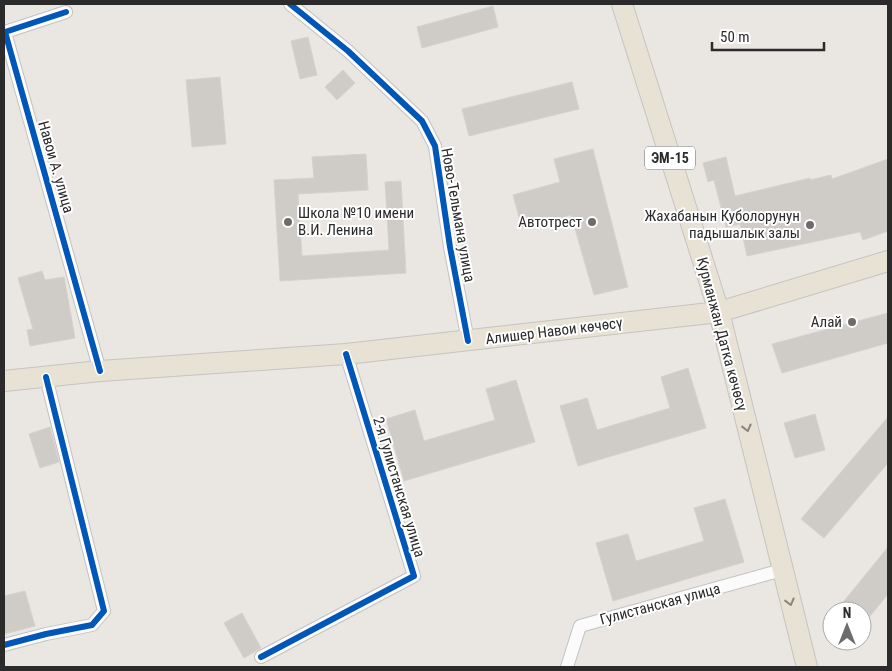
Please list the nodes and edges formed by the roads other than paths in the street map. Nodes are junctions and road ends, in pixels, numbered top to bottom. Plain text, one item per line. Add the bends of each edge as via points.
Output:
1 (290, 4) edge
2 (622, 4) edge
3 (66, 12) dead end
4 (888, 261) edge
5 (718, 312) junction
6 (468, 341) junction
7 (346, 354) junction
8 (100, 371) junction
9 (46, 377) junction
10 (4, 381) edge
11 (782, 570) junction
12 (4, 645) edge
13 (261, 657) dead end
14 (568, 667) edge
15 (807, 667) edge

1 - 6 street, Ново-Тельмана улица via 348,51 422,121 434,146
2 - 5 main road, Курманжан Датка көчөсү / ЭМ-15
3 - 8 street, Навои А. улица via 5,32
4 - 5 main road, Алишер Навои көчөсү
5 - 6 main road, Алишер Навои көчөсү
5 -> 11 main road, Курманжан Датка көчөсү
6 - 7 main road, Алишер Навои көчөсү
7 - 8 main road, Алишер Навои көчөсү
7 - 13 street, 2-я Гулистанская улица via 414,576
8 - 9 main road, Алишер Навои көчөсү
9 - 10 main road, Алишер Навои көчөсү
9 - 12 street via 104,611 92,625
11 - 14 street, Гулистанская улица via 580,626
11 -> 15 main road, Курманжан Датка көчөсү

